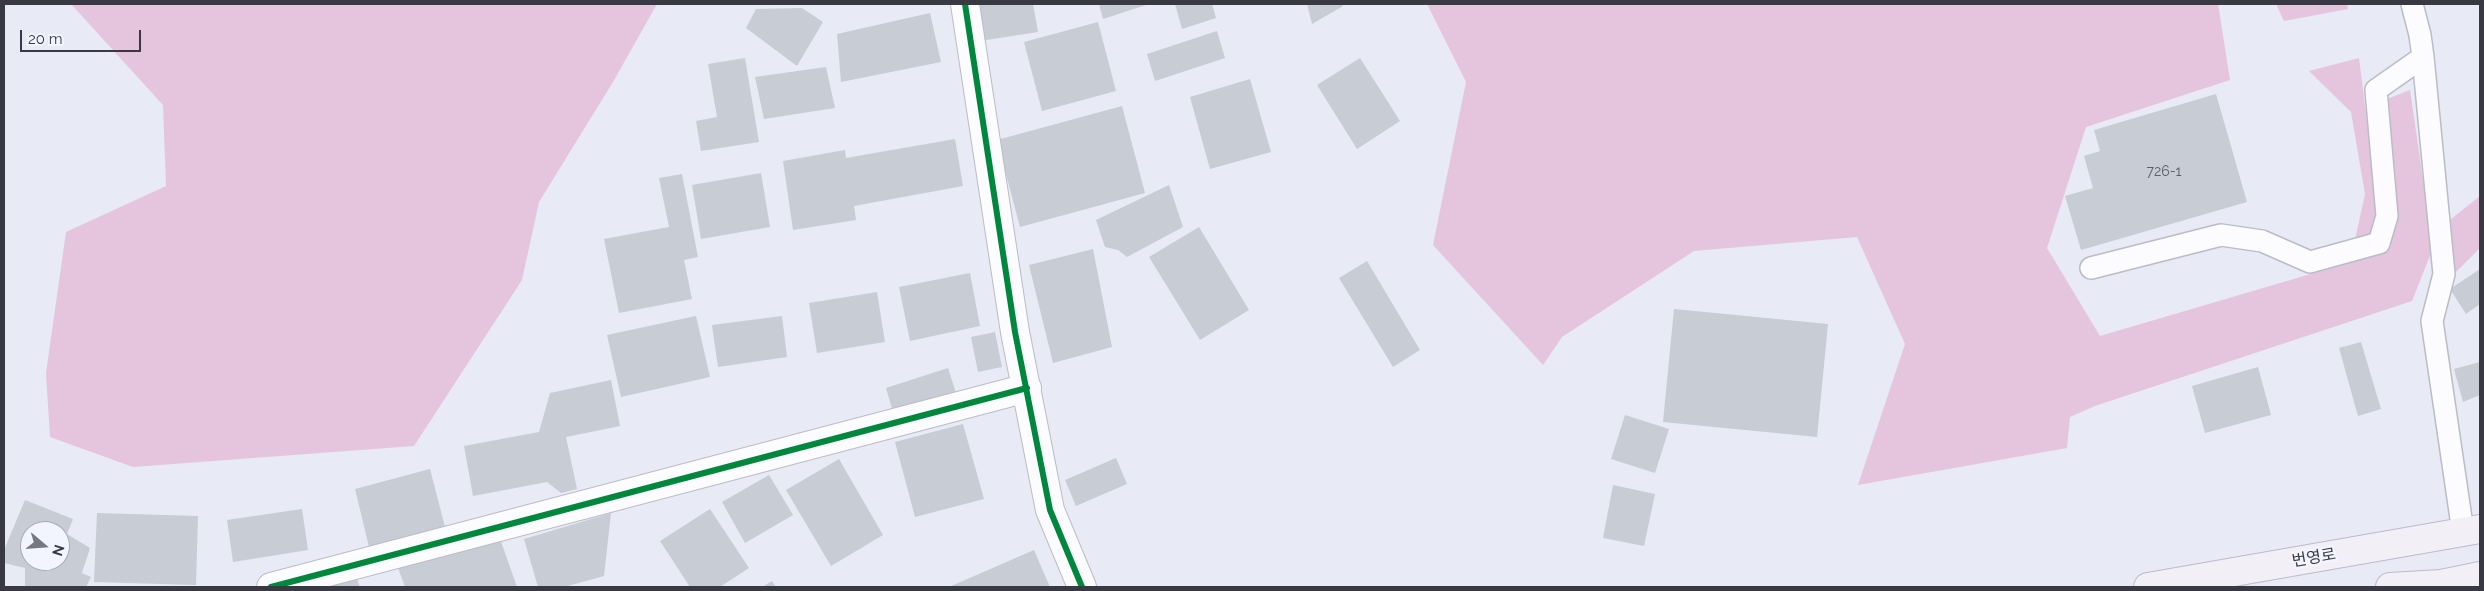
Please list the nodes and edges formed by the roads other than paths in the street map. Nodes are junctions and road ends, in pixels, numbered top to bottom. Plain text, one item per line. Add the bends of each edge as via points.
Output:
1 (965, 4) edge
2 (2412, 4) edge
3 (2423, 57) junction
4 (2091, 268) dead end
5 (1026, 388) junction
6 (2472, 530) edge
7 (2480, 576) edge
8 (271, 587) edge
9 (1082, 587) edge
10 (2148, 587) edge
11 (2390, 587) edge

1 - 5 street
2 - 3 lane
3 - 4 lane via 2376,90 2387,216 2378,243 2310,262 2262,240 2221,235
3 - 6 lane via 2444,274 2432,321
5 - 8 street
5 - 9 street via 1050,510
6 - 10 main road, 번영로
7 - 11 main road via 2441,584

